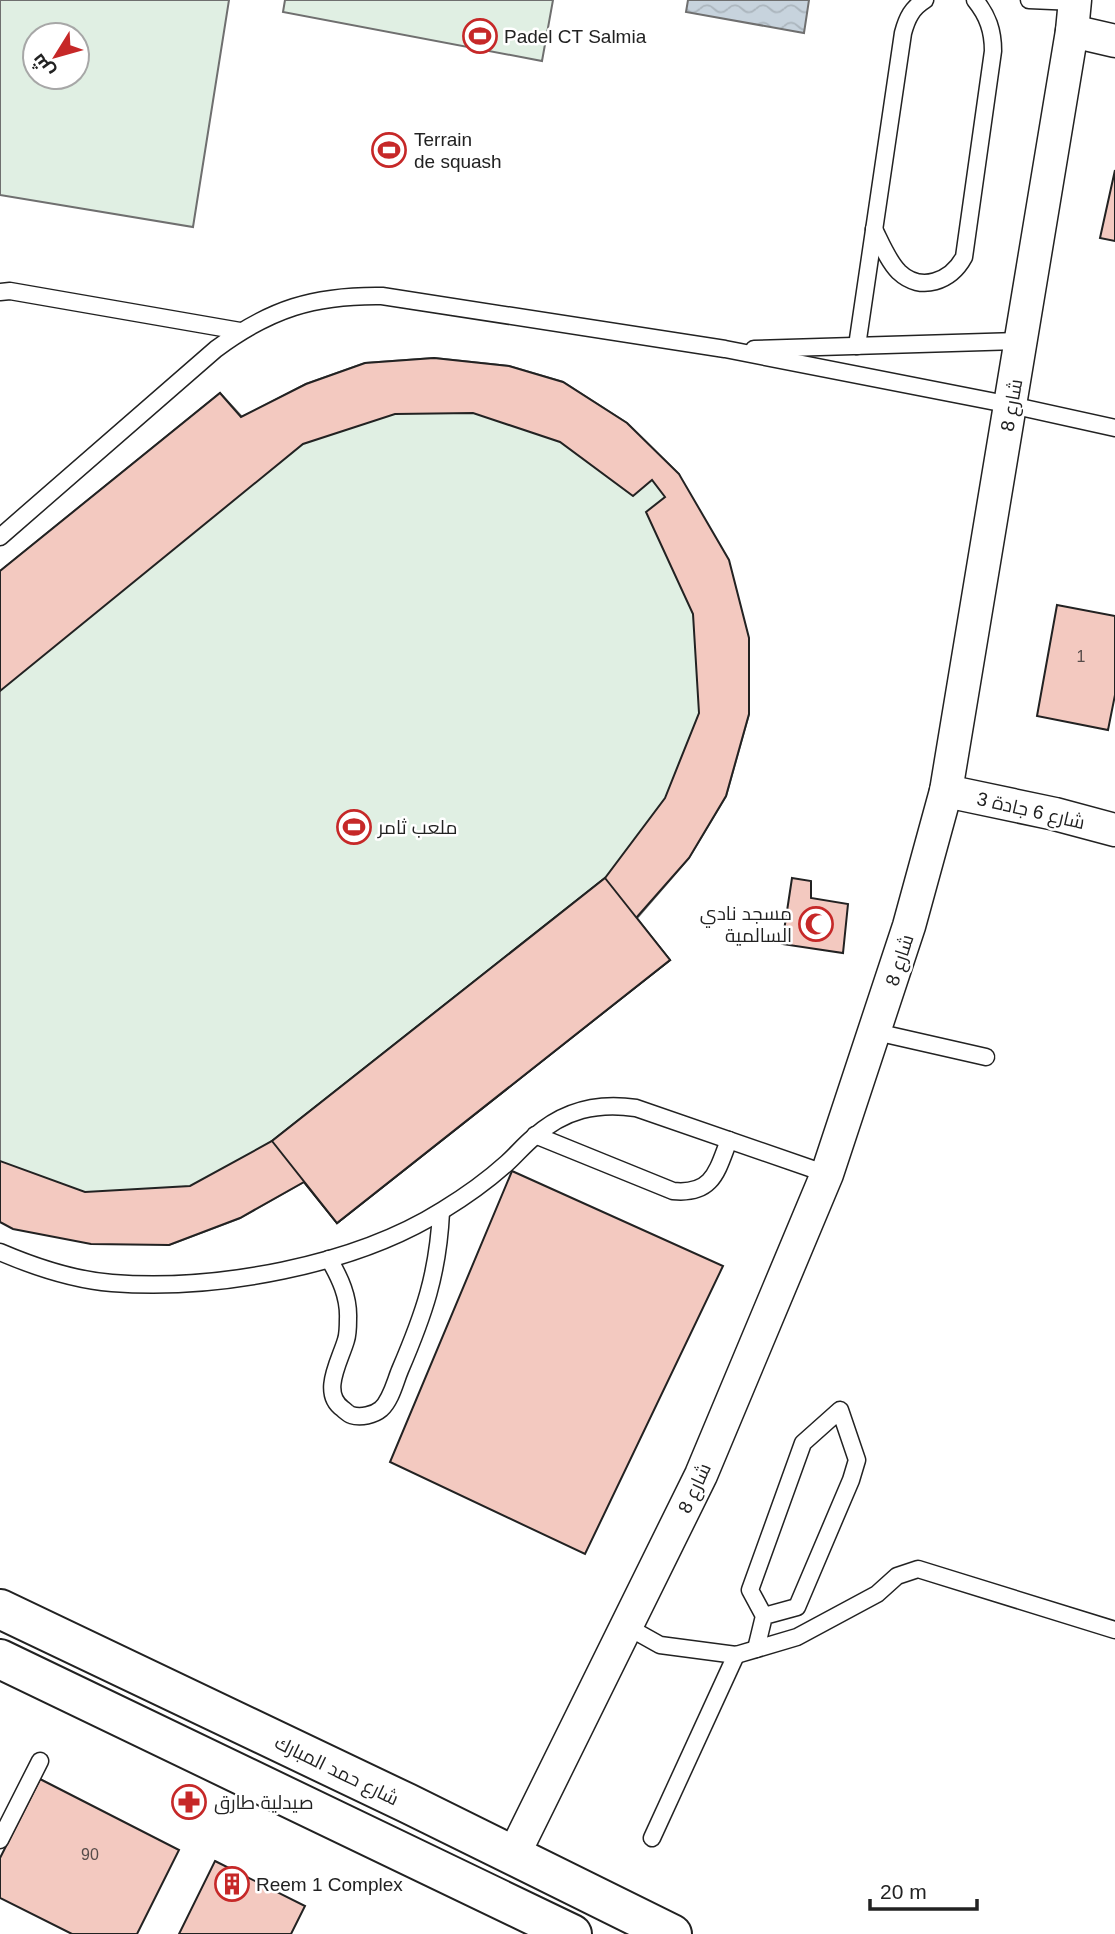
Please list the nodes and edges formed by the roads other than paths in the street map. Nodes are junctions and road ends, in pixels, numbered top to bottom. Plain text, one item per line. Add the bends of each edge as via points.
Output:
1 (925, 0) edge
2 (975, 0) edge
3 (1029, 0) edge
4 (1074, 11) edge
5 (1115, 41) edge
6 (874, 229) junction
7 (0, 292) edge
8 (240, 331) junction
9 (1021, 341) junction
10 (856, 346) junction
11 (725, 349) junction
12 (1011, 405) junction
13 (1115, 428) edge
14 (0, 537) edge
15 (946, 791) junction
16 (1115, 830) edge
17 (876, 1032) junction
18 (986, 1056) dead end
19 (536, 1135) junction
20 (729, 1140) junction
21 (827, 1174) junction
22 (441, 1212) junction
23 (0, 1252) edge
24 (329, 1259) junction
25 (0, 1609) edge
26 (764, 1616) junction
27 (626, 1626) junction
28 (1115, 1630) edge
29 (756, 1648) junction
30 (736, 1655) junction
31 (0, 1659) edge
32 (40, 1761) dead end
33 (652, 1838) dead end
34 (0, 1840) edge
35 (513, 1856) junction
36 (572, 1934) edge
37 (672, 1934) edge

1 - 6 lane via 913,9 903,33
2 - 6 lane via 991,27 993,51 964,257 958,268 937,282 912,281 892,263
3 - 4 lane
4 - 5 street
4 - 9 street, شارع 8
6 - 10 lane
7 - 8 lane
8 - 11 lane via 293,306 322,299 382,296
8 - 14 lane
9 - 10 lane
9 - 12 street, شارع 8
10 - 11 lane
11 - 12 lane
12 - 13 lane
12 - 15 street, شارع 8
15 - 16 street, شارع 6 جادة 3
15 - 17 street, شارع 8
17 - 18 lane
17 - 21 street, شارع 8
19 - 20 lane via 572,1113 615,1105
19 - 20 lane via 673,1191 687,1192 710,1182
19 - 22 lane via 475,1189
20 - 21 lane
21 - 27 street, شارع 8 via 701,1475
22 - 24 lane via 368,1247
22 - 24 lane via 424,1310 390,1395 381,1409 367,1416 351,1415 338,1405 331,1390 347,1338 348,1317 340,1277
23 - 24 lane via 42,1270 110,1283 237,1279
25 - 35 main road, شارع حمد المبارك
26 - 26 lane via 797,1607 851,1480 857,1460 841,1410 803,1443 750,1590
26 - 29 lane
27 - 30 lane via 660,1645
27 - 35 street, شارع 8
28 - 29 lane via 918,1569 897,1576 877,1594 797,1637
29 - 30 lane
30 - 33 lane
31 - 36 main road
32 - 34 lane
35 - 37 main road, شارع حمد المبارك

